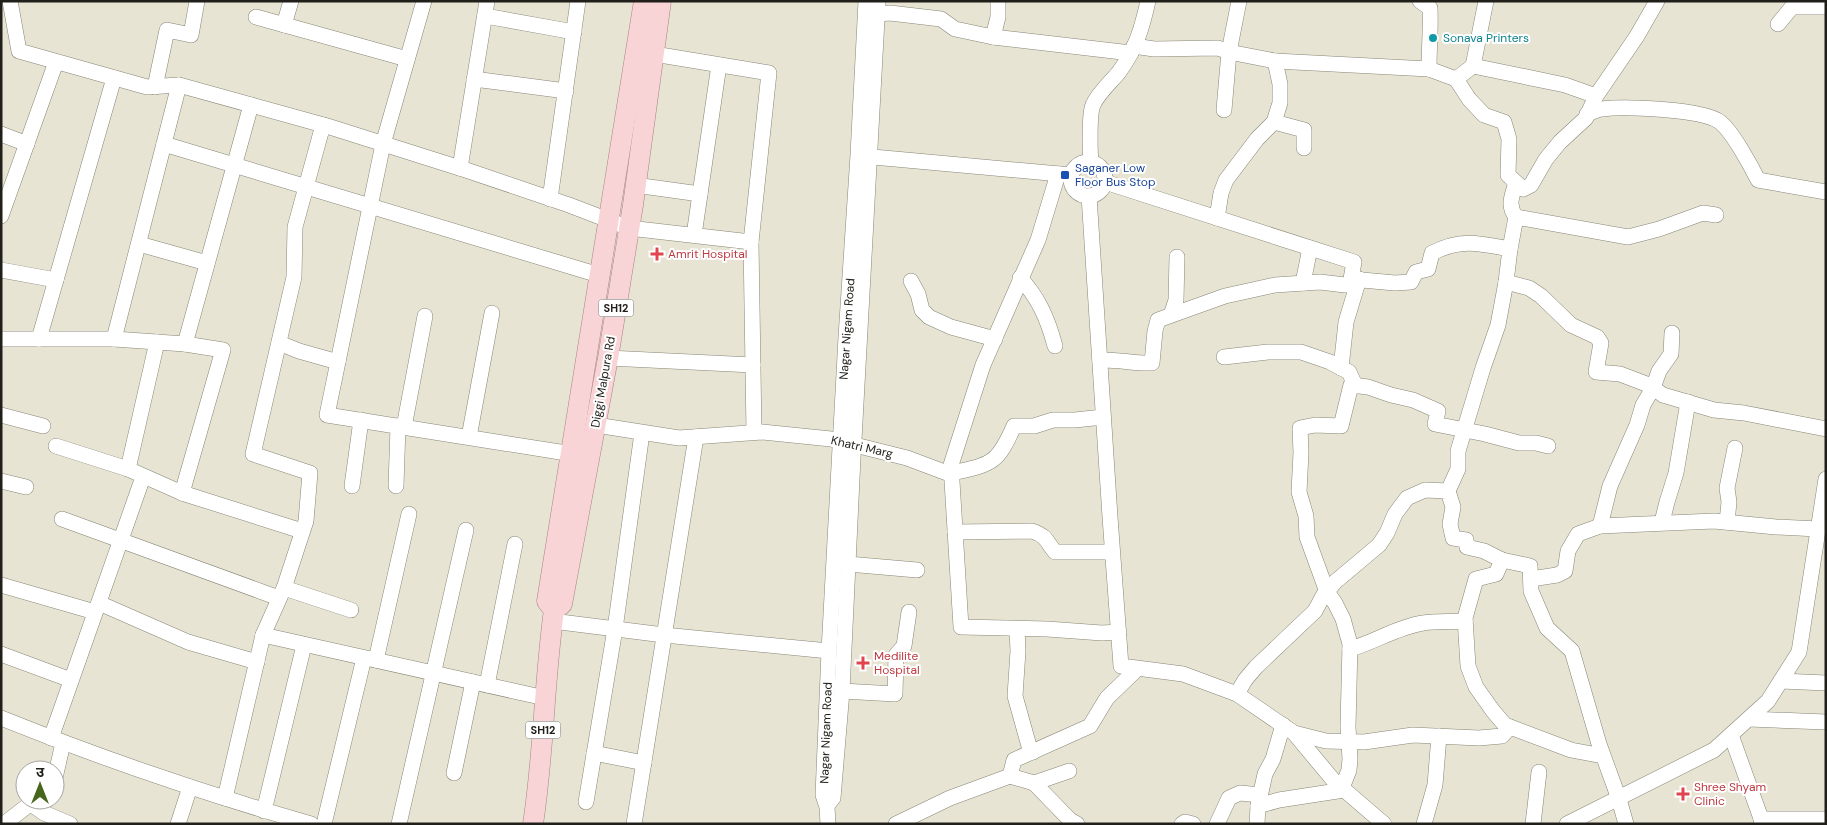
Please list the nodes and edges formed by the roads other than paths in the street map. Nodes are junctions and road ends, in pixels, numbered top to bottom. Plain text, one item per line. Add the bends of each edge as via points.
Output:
1 (10, 1) edge
2 (197, 1) edge
3 (291, 1) edge
4 (424, 1) edge
5 (578, 1) edge
6 (644, 1) edge
7 (661, 1) edge
8 (866, 1) edge
9 (998, 1) edge
10 (1148, 1) edge
11 (1239, 1) edge
12 (1420, 1) edge
13 (1486, 1) edge
14 (1657, 1) edge
15 (878, 7) edge
16 (1826, 7) edge
17 (486, 8) edge
18 (256, 17) dead end
19 (1778, 24) dead end
20 (284, 25) junction
21 (574, 32) junction
22 (993, 37) junction
23 (1132, 49) junction
24 (1229, 52) junction
25 (654, 54) junction
26 (408, 59) junction
27 (1275, 60) junction
28 (56, 62) junction
29 (719, 65) junction
30 (1473, 66) junction
31 (1429, 69) junction
32 (114, 78) junction
33 (474, 79) junction
34 (1456, 79) junction
35 (179, 85) junction
36 (155, 87) junction
37 (566, 91) junction
38 (1596, 96) junction
39 (251, 105) junction
40 (1224, 110) dead end
41 (1587, 114) junction
42 (1274, 122) junction
43 (323, 125) junction
44 (1, 134) edge
45 (26, 144) junction
46 (164, 144) junction
47 (383, 144) junction
48 (1304, 148) dead end
49 (864, 156) junction
50 (1091, 162) junction
51 (234, 165) junction
52 (460, 168) junction
53 (1064, 175) junction
54 (7, 181) edge
55 (1105, 182) junction
56 (1516, 183) junction
57 (635, 185) junction
58 (305, 186) junction
59 (1826, 192) edge
60 (700, 194) junction
61 (1089, 196) junction
62 (550, 199) junction
63 (370, 206) junction
64 (1716, 215) dead end
65 (1, 216) edge
66 (1516, 217) junction
67 (1217, 218) junction
68 (608, 220) junction
69 (629, 228) junction
70 (694, 235) junction
71 (751, 242) junction
72 (139, 244) junction
73 (1310, 248) junction
74 (1510, 249) junction
75 (1178, 257) dead end
76 (207, 263) junction
77 (1, 270) edge
78 (599, 275) junction
79 (1020, 278) junction
80 (1358, 279) junction
81 (56, 280) junction
82 (911, 281) dead end
83 (1506, 282) junction
84 (1303, 283) junction
85 (492, 313) dead end
86 (1171, 315) junction
87 (425, 316) dead end
88 (1672, 333) dead end
89 (114, 338) junction
90 (1, 339) edge
91 (39, 339) junction
92 (995, 339) junction
93 (157, 342) junction
94 (279, 343) junction
95 (185, 344) junction
96 (1055, 346) dead end
97 (1224, 357) dead end
98 (608, 358) junction
99 (1100, 360) junction
100 (338, 362) junction
101 (753, 365) junction
102 (1342, 368) junction
103 (1355, 385) junction
104 (1653, 388) junction
105 (1688, 402) junction
106 (1, 415) edge
107 (1103, 417) junction
108 (361, 420) junction
109 (596, 425) junction
110 (43, 426) dead end
111 (401, 427) junction
112 (1465, 430) junction
113 (1826, 430) edge
114 (754, 432) junction
115 (642, 433) junction
116 (696, 437) junction
117 (469, 438) junction
118 (847, 444) junction
119 (56, 446) dead end
120 (1548, 446) dead end
121 (1735, 448) dead end
122 (580, 455) junction
123 (128, 469) junction
124 (952, 473) junction
125 (143, 477) junction
126 (1826, 479) edge
127 (1, 481) edge
128 (352, 486) dead end
129 (396, 486) dead end
130 (26, 487) dead end
131 (1448, 491) junction
132 (182, 493) junction
133 (409, 514) dead end
134 (62, 519) dead end
135 (1662, 522) junction
136 (1727, 522) junction
137 (1600, 526) junction
138 (1818, 529) junction
139 (466, 530) dead end
140 (302, 531) junction
141 (955, 532) junction
142 (120, 540) junction
143 (515, 544) dead end
144 (1112, 552) junction
145 (1502, 560) junction
146 (848, 564) junction
147 (917, 570) dead end
148 (1530, 579) junction
149 (1, 584) edge
150 (1327, 592) junction
151 (282, 593) junction
152 (97, 607) junction
153 (351, 610) dead end
154 (909, 612) dead end
155 (553, 616) junction
156 (1465, 621) junction
157 (615, 629) junction
158 (1017, 629) junction
159 (1118, 632) junction
160 (664, 635) junction
161 (263, 636) junction
162 (304, 645) junction
163 (829, 650) junction
164 (1350, 650) junction
165 (1, 654) edge
166 (370, 659) junction
167 (257, 662) junction
168 (1136, 670) junction
169 (433, 673) junction
170 (71, 680) junction
171 (1781, 681) junction
172 (1826, 682) edge
173 (480, 684) junction
174 (842, 691) junction
175 (1236, 694) junction
176 (545, 698) junction
177 (1, 718) edge
178 (1749, 719) junction
179 (1826, 722) edge
180 (1510, 727) junction
181 (1288, 729) junction
182 (1731, 735) junction
183 (1439, 736) junction
184 (57, 740) junction
185 (1348, 742) junction
186 (1033, 752) junction
187 (594, 753) junction
188 (1603, 756) junction
189 (56, 760) edge
190 (644, 763) junction
191 (1069, 771) dead end
192 (454, 772) dead end
193 (1539, 772) dead end
194 (1010, 776) junction
195 (1034, 783) junction
196 (190, 787) junction
197 (1343, 789) junction
198 (225, 798) junction
199 (1619, 799) junction
200 (1259, 800) junction
201 (586, 802) dead end
202 (827, 807) junction
203 (22, 810) edge
204 (41, 810) edge
205 (272, 816) edge
206 (1826, 819) edge
207 (1762, 821) edge
208 (1070, 823) edge
209 (4, 824) edge
210 (70, 824) edge
211 (178, 824) edge
212 (311, 824) edge
213 (324, 824) edge
214 (399, 824) edge
215 (533, 824) edge
216 (634, 824) edge
217 (828, 824) edge
218 (896, 824) edge
219 (1182, 824) edge
220 (1193, 824) edge
221 (1216, 824) edge
222 (1257, 824) edge
223 (1384, 824) edge
224 (1424, 824) edge
225 (1533, 824) edge
226 (1567, 824) edge
227 (1626, 824) edge

1 - 28 street via 19,51
2 - 36 street via 190,35 167,30
3 - 20 street
4 - 26 street
5 - 21 street
6 - 68 main road, Diggi Malpura Rd
7 - 25 main road, Diggi Malpura Rd / SH12
8 - 49 street, Nagar Nigam Road
9 - 22 street
10 - 23 street via 1141,32
11 - 24 street
12 - 31 street via 1430,8
13 - 30 street
14 - 38 street
15 - 22 street via 890,13 941,19 955,29
15 - 49 street, Nagar Nigam Road
16 - 19 street via 1792,7
17 - 21 street
17 - 33 street
18 - 20 street
20 - 26 street
21 - 37 street
22 - 23 street
23 - 24 street via 1218,48
23 - 50 street via 1092,107
24 - 27 street
24 - 40 street
25 - 29 street
25 - 57 main road, Diggi Malpura Rd / SH12
26 - 47 street
27 - 31 street
27 - 42 street via 1280,103
28 - 32 street
28 - 45 street
29 - 60 street
29 - 71 street via 769,73
30 - 34 street
30 - 38 street via 1565,85
31 - 34 street
32 - 36 street
32 - 81 street
33 - 37 street
33 - 52 street
34 - 56 street via 1484,115 1504,122 1509,139 1508,175
35 - 36 street
35 - 39 street
35 - 46 street
37 - 62 street
38 - 41 street
39 - 43 street
39 - 51 street
41 - 56 street via 1546,159 1532,184 1523,189
41 - 59 street via 1601,109 1633,108 1702,114 1720,122 1758,180
42 - 48 street via 1304,130
42 - 67 street via 1226,180
43 - 47 street
43 - 58 street
44 - 45 street
45 - 54 street
46 - 51 street
46 - 72 street
47 - 52 street
47 - 63 street
49 - 53 street
49 - 118 street, Nagar Nigam Road
50 - 53 street via 1078,164
50 - 55 street via 1102,169
51 - 58 street
51 - 76 street
52 - 62 street
53 - 61 street via 1078,193
53 - 79 street
54 - 65 street
55 - 61 street via 1098,193
55 - 67 street
56 - 66 street via 1511,201 1511,210
57 - 60 street
57 - 69 main road, Diggi Malpura Rd / SH12
58 - 63 street
58 - 94 street via 295,227 294,277
60 - 70 street
61 - 99 street
62 - 68 street
63 - 78 street
63 - 100 street
64 - 66 street via 1703,214 1628,237
66 - 74 street
67 - 73 street
68 - 69 street
68 - 78 main road, Diggi Malpura Rd
69 - 70 street
69 - 98 main road, Diggi Malpura Rd / SH12
70 - 71 street
71 - 101 street
72 - 76 street
72 - 89 street
73 - 80 street via 1354,262 1351,279
73 - 84 street
74 - 80 street via 1465,243 1446,246 1432,253 1428,269 1416,272 1411,282
74 - 83 street
75 - 86 street via 1176,300
76 - 95 street
77 - 81 street
78 - 122 main road, Diggi Malpura Rd
79 - 92 street
79 - 96 street via 1039,302
80 - 84 street via 1345,285
80 - 102 street via 1346,322
81 - 91 street
82 - 92 street via 922,310 929,317 951,327
83 - 104 street via 1528,288 1571,325 1597,337 1601,343 1596,372 1620,374
83 - 112 street via 1498,325
84 - 86 street via 1275,285 1225,296
85 - 117 street
86 - 99 street via 1158,320 1152,363
87 - 111 street
88 - 104 street via 1671,354 1659,371
89 - 91 street
89 - 93 street
90 - 91 street
92 - 124 street via 983,365 951,465
93 - 95 street
93 - 123 street
94 - 100 street
94 - 140 street via 254,454 310,474 306,521
95 - 132 street via 223,350
97 - 102 street via 1301,352
98 - 101 street
98 - 109 main road, Diggi Malpura Rd / SH12
99 - 107 street
100 - 108 street via 327,415
101 - 114 street
102 - 103 street via 1349,372
103 - 112 street via 1413,400 1438,411 1435,424
103 - 150 street via 1351,385 1341,426 1300,428 1299,492 1306,516 1307,537
104 - 105 street
104 - 137 street via 1610,486
105 - 113 street via 1714,410
105 - 135 street via 1676,473
106 - 110 street
107 - 124 street, Khatri Marg via 1014,426 1005,448 990,464
107 - 144 street
108 - 111 street
108 - 128 street
109 - 115 street, Khatri Marg
109 - 122 main road, Diggi Malpura Rd / SH12
111 - 117 street
111 - 129 street
112 - 120 street via 1519,443
112 - 131 street via 1458,452 1458,469
114 - 116 street, Khatri Marg
114 - 118 street, Khatri Marg via 831,439
115 - 116 street, Khatri Marg
115 - 157 street
116 - 160 street
117 - 122 street
118 - 124 street, Khatri Marg
118 - 146 street, Nagar Nigam Road
118 - 163 street, Nagar Nigam Road
119 - 123 street
121 - 136 street via 1727,488
122 - 155 main road, Diggi Malpura Rd / SH12 via 562,604
123 - 125 street
124 - 141 street
125 - 132 street
125 - 142 street
126 - 138 street
127 - 130 street
131 - 145 street via 1454,507 1450,524 1454,538 1466,540 1467,547
131 - 150 street via 1425,490 1407,498 1379,545
132 - 140 street
133 - 166 street
134 - 142 street
135 - 136 street
135 - 137 street
136 - 138 street
137 - 148 street via 1578,534 1568,551 1566,571
138 - 171 street via 1799,652
139 - 169 street
140 - 151 street
141 - 144 street via 1032,531 1042,534 1055,552
141 - 158 street via 961,627
142 - 151 street
142 - 152 street
143 - 173 street
144 - 159 street
145 - 148 street via 1530,566
145 - 156 street via 1496,574 1476,579
146 - 147 street
146 - 174 street, Nagar Nigam Road
148 - 188 street via 1531,591 1547,628 1572,651
149 - 152 street
150 - 164 street via 1342,619
150 - 175 street via 1314,611 1256,667
151 - 153 street
151 - 161 street
152 - 167 street via 188,642
152 - 170 street
154 - 174 street via 904,646 896,655 895,694
155 - 157 street
155 - 176 main road, Diggi Malpura Rd / SH12
156 - 164 street via 1422,623
156 - 180 street via 1468,666 1476,687 1493,711
157 - 160 street
157 - 187 street
158 - 159 street
158 - 186 street via 1015,696
159 - 168 street via 1121,666
160 - 163 street
160 - 190 street
161 - 162 street
161 - 167 street
162 - 166 street
162 - 205 street
163 - 202 street, Nagar Nigam Road via 823,795
164 - 185 street
165 - 170 street
166 - 169 street
166 - 213 street
167 - 198 street
168 - 175 street via 1183,674
168 - 186 street via 1107,698 1090,726
169 - 173 street
169 - 214 street
170 - 184 street
171 - 172 street
171 - 178 street via 1768,701
173 - 176 street
173 - 192 street
174 - 202 street, Nagar Nigam Road via 833,798
175 - 181 street
176 - 215 main road, Diggi Malpura Rd / SH12 via 539,788
177 - 184 street
178 - 179 street
178 - 182 street
180 - 183 street via 1502,736
180 - 188 street via 1571,750
181 - 185 street via 1326,741
181 - 197 street
181 - 200 street via 1264,774
182 - 199 street via 1714,750
182 - 207 street
183 - 185 street via 1413,735
183 - 224 street via 1435,785
184 - 189 street
184 - 196 street
185 - 197 street via 1350,770
186 - 194 street via 1014,760
187 - 190 street
187 - 201 street
188 - 199 street
190 - 216 street
191 - 195 street
193 - 225 street via 1543,790
194 - 195 street
194 - 218 street via 950,798
195 - 208 street
196 - 198 street
196 - 211 street
197 - 200 street via 1279,800
197 - 223 street
198 - 205 street
199 - 226 street
199 - 227 street
200 - 221 street via 1240,793 1229,798
200 - 222 street
202 - 217 street
203 - 209 street
204 - 210 street
205 - 212 street
206 - 207 street
219 - 220 street

